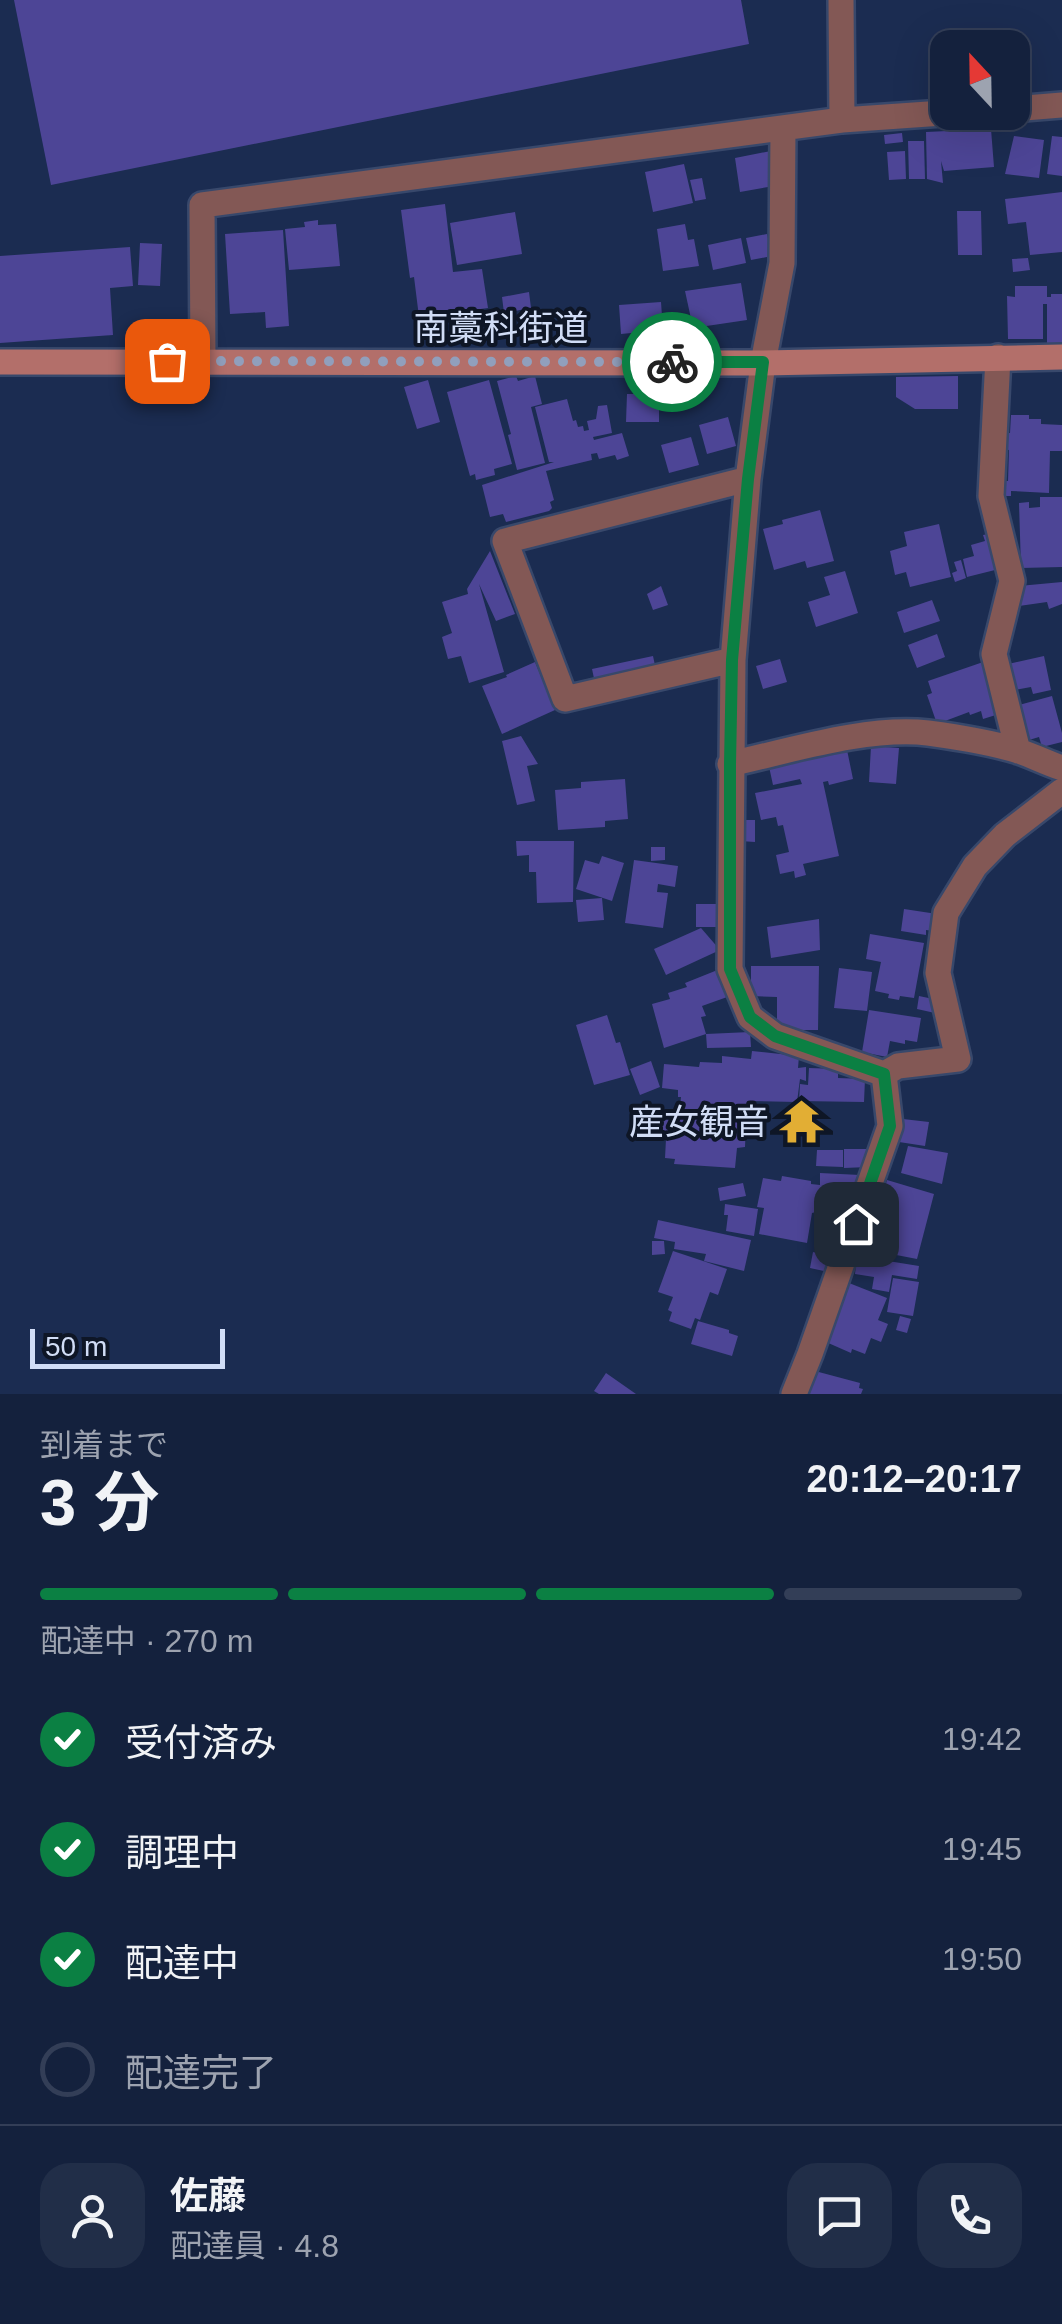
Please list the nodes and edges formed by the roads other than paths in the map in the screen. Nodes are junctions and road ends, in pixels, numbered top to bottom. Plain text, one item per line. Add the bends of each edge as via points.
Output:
1 (841, 0) edge
2 (1062, 105) edge
3 (1030, 108) edge
4 (930, 114) edge
5 (842, 120) junction
6 (782, 128) junction
7 (1062, 357) edge
8 (998, 358) junction
9 (204, 361) junction
10 (0, 362) edge
11 (763, 362) junction
12 (748, 479) junction
13 (732, 660) junction
14 (1018, 751) junction
15 (730, 764) junction
16 (1062, 768) edge
17 (1062, 792) edge
18 (884, 1074) junction
19 (794, 1394) edge

1 - 5 street
2 - 3 street
4 - 5 street
5 - 6 street
6 - 9 street via 202,205
6 - 11 street via 782,263
7 - 8 main road, 南藁科街道
8 - 11 main road, 南藁科街道
8 - 14 street via 991,496 1012,580 994,654
9 - 10 main road, 南藁科街道
9 - 11 main road, 南藁科街道
11 - 12 street
12 - 13 street
12 - 13 street via 504,541 565,699
13 - 15 street
14 - 15 street via 892,732
14 - 16 street
15 - 18 street via 730,969 750,1017 775,1036
17 - 18 street via 975,866 946,913 938,973 958,1059 898,1066
18 - 19 street via 890,1126

